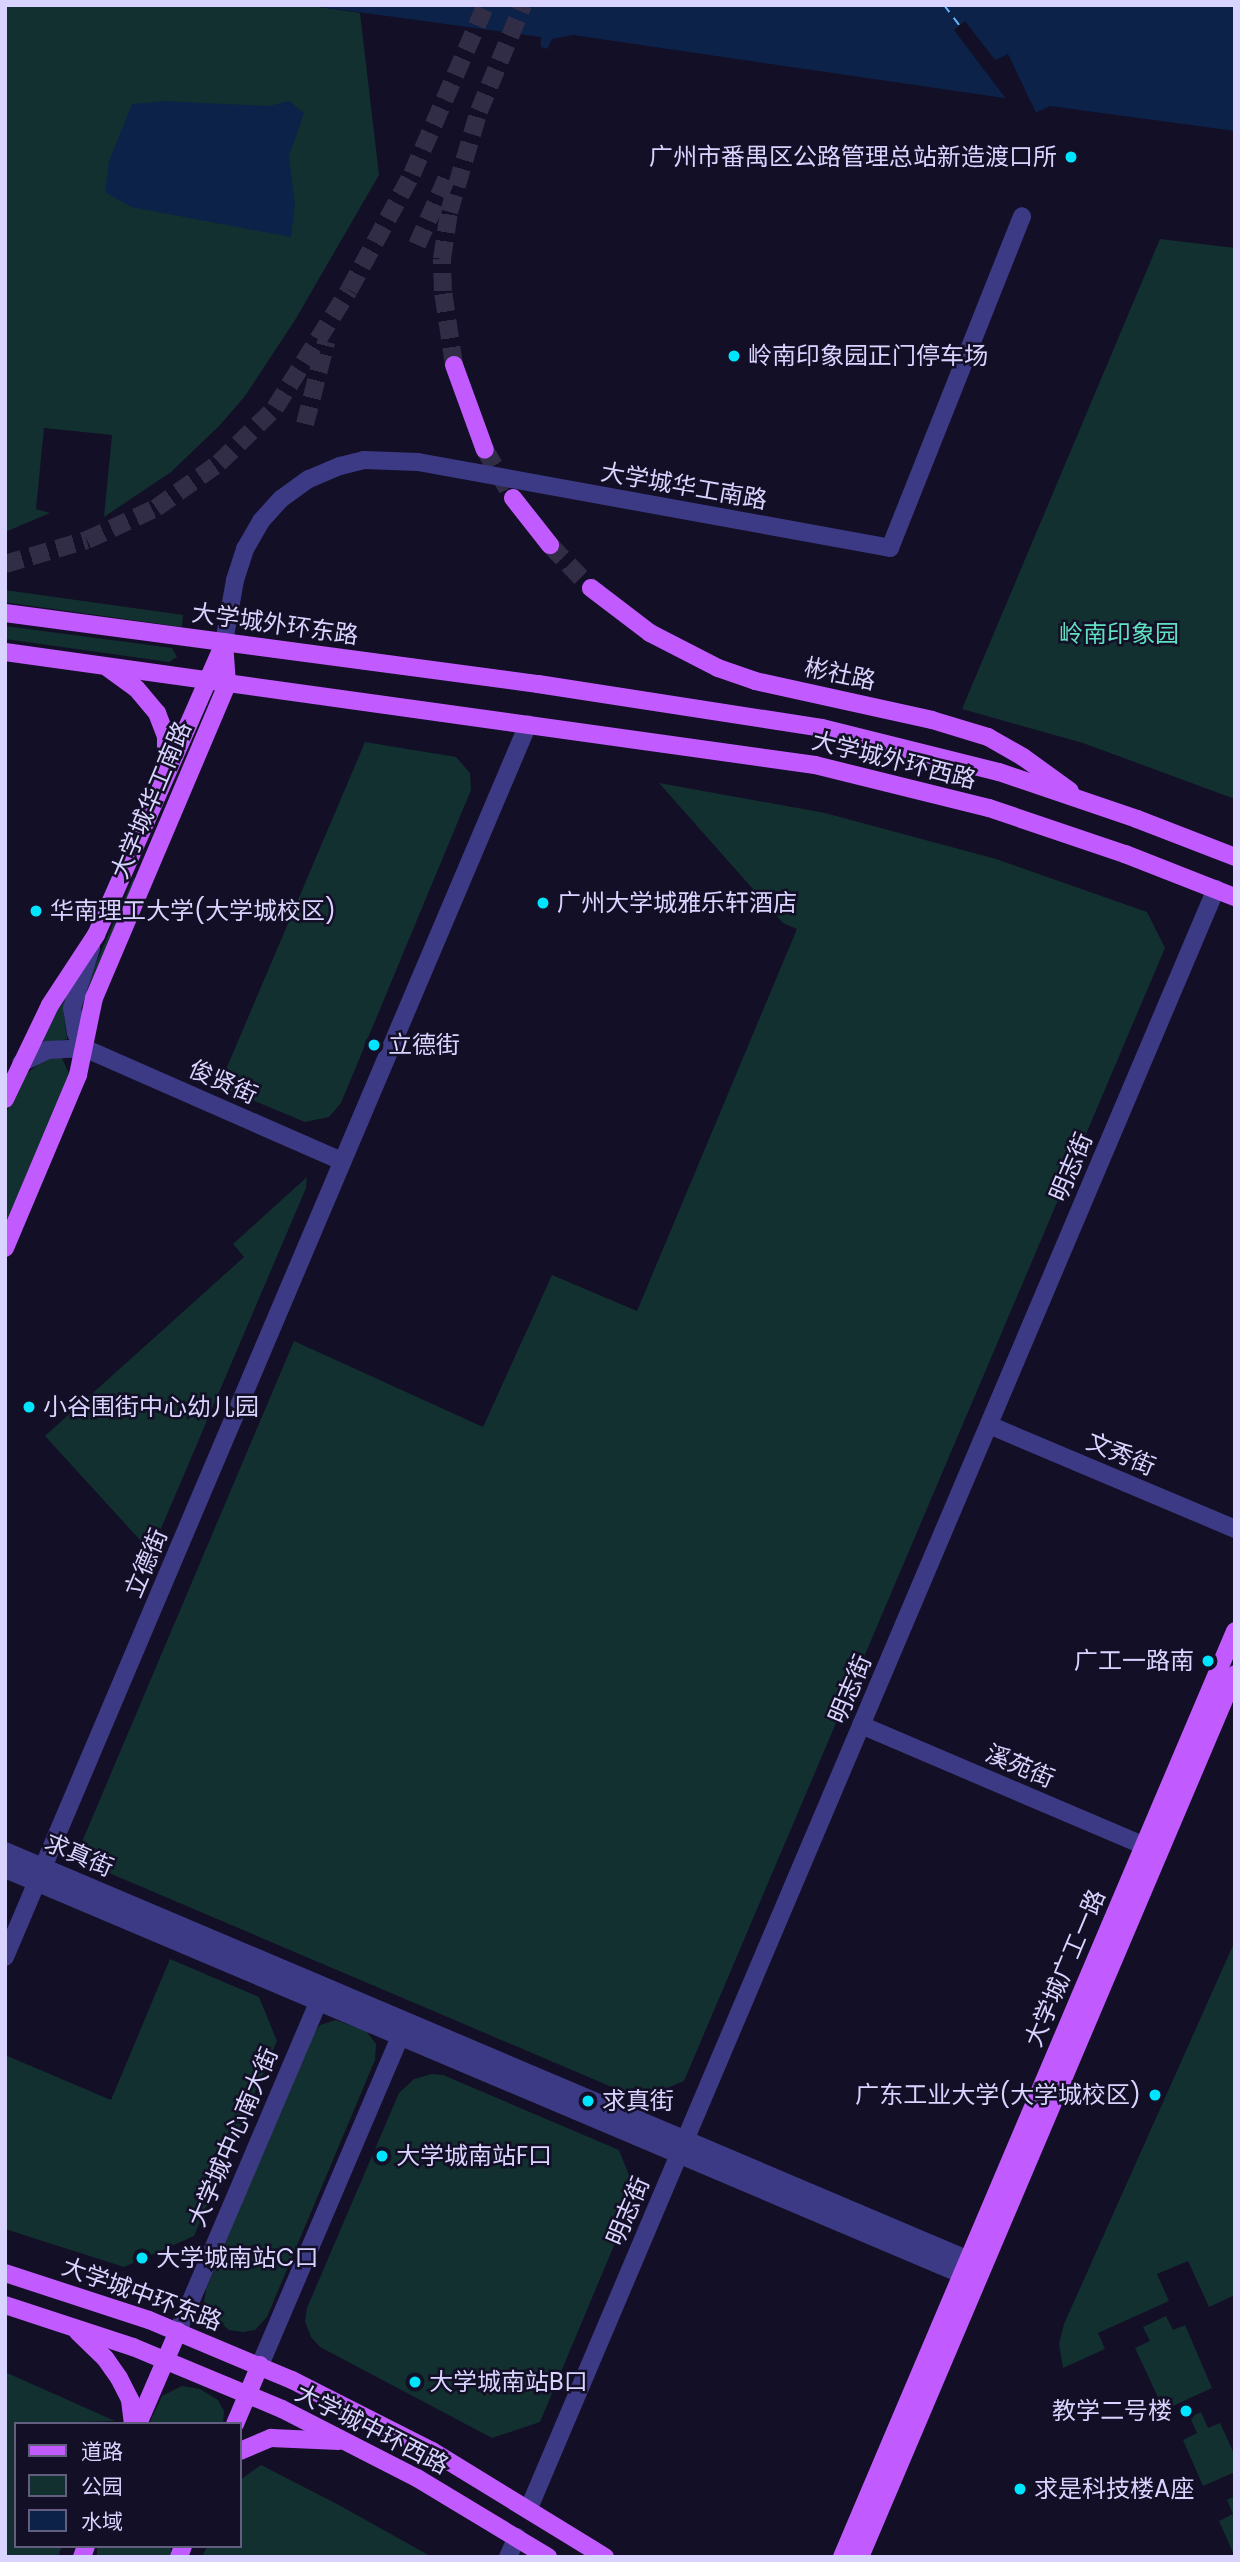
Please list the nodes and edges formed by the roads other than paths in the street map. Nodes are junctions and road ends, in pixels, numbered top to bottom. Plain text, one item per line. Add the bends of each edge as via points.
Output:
1 (1022, 216) dead end
2 (454, 365) tunnel mouth
3 (485, 450) tunnel mouth
4 (513, 498) tunnel mouth
5 (550, 545) tunnel mouth
6 (591, 588) tunnel mouth
7 (5, 613) edge
8 (224, 642) junction
9 (5, 652) edge
10 (98, 664) junction
11 (207, 681) junction
12 (227, 684) junction
13 (538, 684) joint
14 (528, 724) junction
15 (162, 782) junction
16 (1082, 799) junction
17 (1235, 857) edge
18 (1216, 889) junction
19 (1235, 897) edge
20 (96, 935) junction
21 (84, 1048) junction
22 (21, 1063) junction
23 (5, 1099) edge
24 (342, 1161) junction
25 (5, 1248) edge
26 (989, 1425) junction
27 (1235, 1529) edge
28 (1235, 1631) edge
29 (1235, 1674) edge
30 (861, 1726) junction
31 (1152, 1849) junction
32 (5, 1851) edge
33 (5, 1869) edge
34 (41, 1875) junction
35 (5, 1957) edge
36 (321, 1994) junction
37 (403, 2029) junction
38 (682, 2147) junction
39 (973, 2271) junction
40 (5, 2273) edge
41 (5, 2305) edge
42 (70, 2326) junction
43 (178, 2331) junction
44 (166, 2360) junction
45 (260, 2365) junction
46 (248, 2394) junction
47 (136, 2422) edge
48 (137, 2422) edge
49 (236, 2422) edge
50 (347, 2441) junction
51 (242, 2450) edge
52 (529, 2508) junction
53 (517, 2537) junction
54 (508, 2557) edge
55 (548, 2557) edge
56 (605, 2557) edge
57 (842, 2557) edge
58 (860, 2557) edge

1 - 8 street, 大学城华工南路 via 890,548 418,462 353,462 299,485 261,521 235,580
2 - 3 main road
4 - 5 main road
6 - 16 main road, 彬社路 via 657,638 718,668 988,737
7 - 8 main road, 大学城外环东路
8 - 11 main road, 大学城华工南路
8 - 12 main road, 大学城华工南路
8 - 13 main road, 大学城外环东路
9 - 10 main road
10 - 11 main road
10 - 15 main road via 125,679 157,713 166,736
11 - 12 main road
11 - 15 main road, 大学城华工南路
12 - 14 main road
12 - 21 main road, 大学城华工南路 via 94,998
13 - 16 main road, 大学城外环西路 via 822,728 986,768
14 - 18 main road, 大学城外环西路 via 766,756 890,781 1037,824
14 - 24 street, 立德街
15 - 20 main road, 大学城华工南路
16 - 17 main road, 大学城外环西路
18 - 19 main road, 大学城外环西路
18 - 26 street, 明志街
20 - 21 street via 72,1008
20 - 22 main road, 大学城华工南路 via 57,993
21 - 22 street, 俊贤街 via 48,1050
21 - 24 street, 俊贤街
21 - 25 main road, 大学城华工南路 via 78,1075
22 - 23 main road, 大学城华工南路
24 - 34 street, 立德街
26 - 27 street, 文秀街
26 - 30 street, 明志街
28 - 31 main road, 大学城广工一路
29 - 31 main road, 大学城广工一路
30 - 31 street, 溪苑街
30 - 38 street, 明志街
31 - 39 main road, 大学城广工一路
32 - 34 street, 求真街
33 - 34 street, 求真街
34 - 35 street, 立德街
34 - 36 street, 求真街
36 - 37 street, 求真街
36 - 43 street, 大学城中心南大街
37 - 38 street, 求真街
37 - 45 street
38 - 39 street, 求真街
38 - 52 street, 明志街
39 - 57 main road, 大学城广工一路
39 - 58 main road, 大学城广工一路
40 - 43 main road, 大学城中环东路
41 - 42 main road
42 - 44 main road
42 - 47 main road via 119,2378
43 - 44 main road, 大学城中心南大街
43 - 45 main road, 大学城中环东路
44 - 46 main road, 大学城中环西路
44 - 48 main road, 大学城中心南大街
45 - 46 main road
45 - 52 main road, 大学城中环西路 via 401,2434
46 - 49 main road
46 - 50 main road, 大学城中环西路
50 - 51 main road via 271,2438
50 - 53 main road, 大学城中环西路
52 - 56 main road, 大学城中环西路
53 - 54 street
53 - 55 main road, 大学城中环西路

